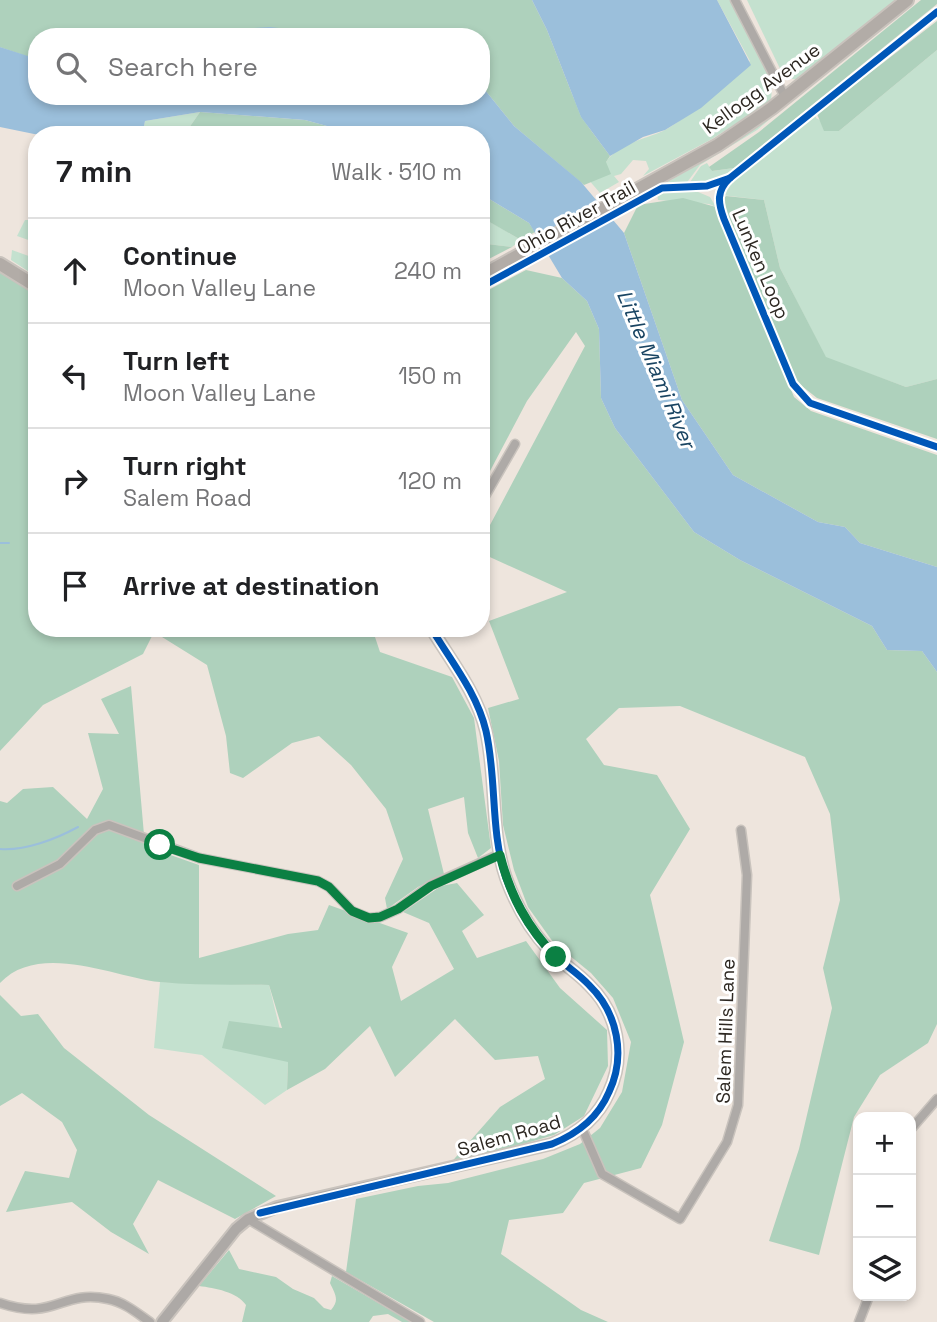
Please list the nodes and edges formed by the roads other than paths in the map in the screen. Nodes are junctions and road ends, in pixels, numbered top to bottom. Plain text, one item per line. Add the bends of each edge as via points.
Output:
1 (735, 0) edge
2 (907, 0) edge
3 (786, 97) junction
4 (511, 261) junction
5 (0, 264) edge
6 (490, 266) edge
7 (490, 272) edge
8 (28, 282) edge
9 (515, 444) dead end
10 (490, 487) edge
11 (436, 637) edge
12 (741, 831) dead end
13 (500, 855) junction
14 (17, 886) dead end
15 (937, 1099) edge
16 (916, 1123) edge
17 (582, 1128) junction
18 (248, 1219) junction
19 (867, 1301) edge
20 (0, 1303) edge
21 (150, 1322) edge
22 (162, 1322) edge
23 (419, 1322) edge
24 (859, 1322) edge

1 - 3 street
2 - 3 main road, Kellogg Avenue
3 - 4 main road, Kellogg Avenue via 718,145
4 - 6 main road
4 - 7 main road, Kellogg Avenue
5 - 8 main road
9 - 10 street
11 - 13 street, Salem Road via 481,714
12 - 17 street, Salem Hills Lane via 747,874 738,1105 727,1142 680,1219 602,1174
13 - 14 street via 440,881 398,909 374,918 352,911 318,881 199,858 110,825 95,830 60,864
13 - 17 street, Salem Road via 528,924 556,957 596,991 614,1024 618,1047 614,1081 606,1100
15 - 16 street
17 - 18 street, Salem Road via 552,1144 278,1207
18 - 22 street, Salem Road
18 - 23 street
19 - 24 street
20 - 21 street via 18,1314 41,1317 78,1301 106,1298

